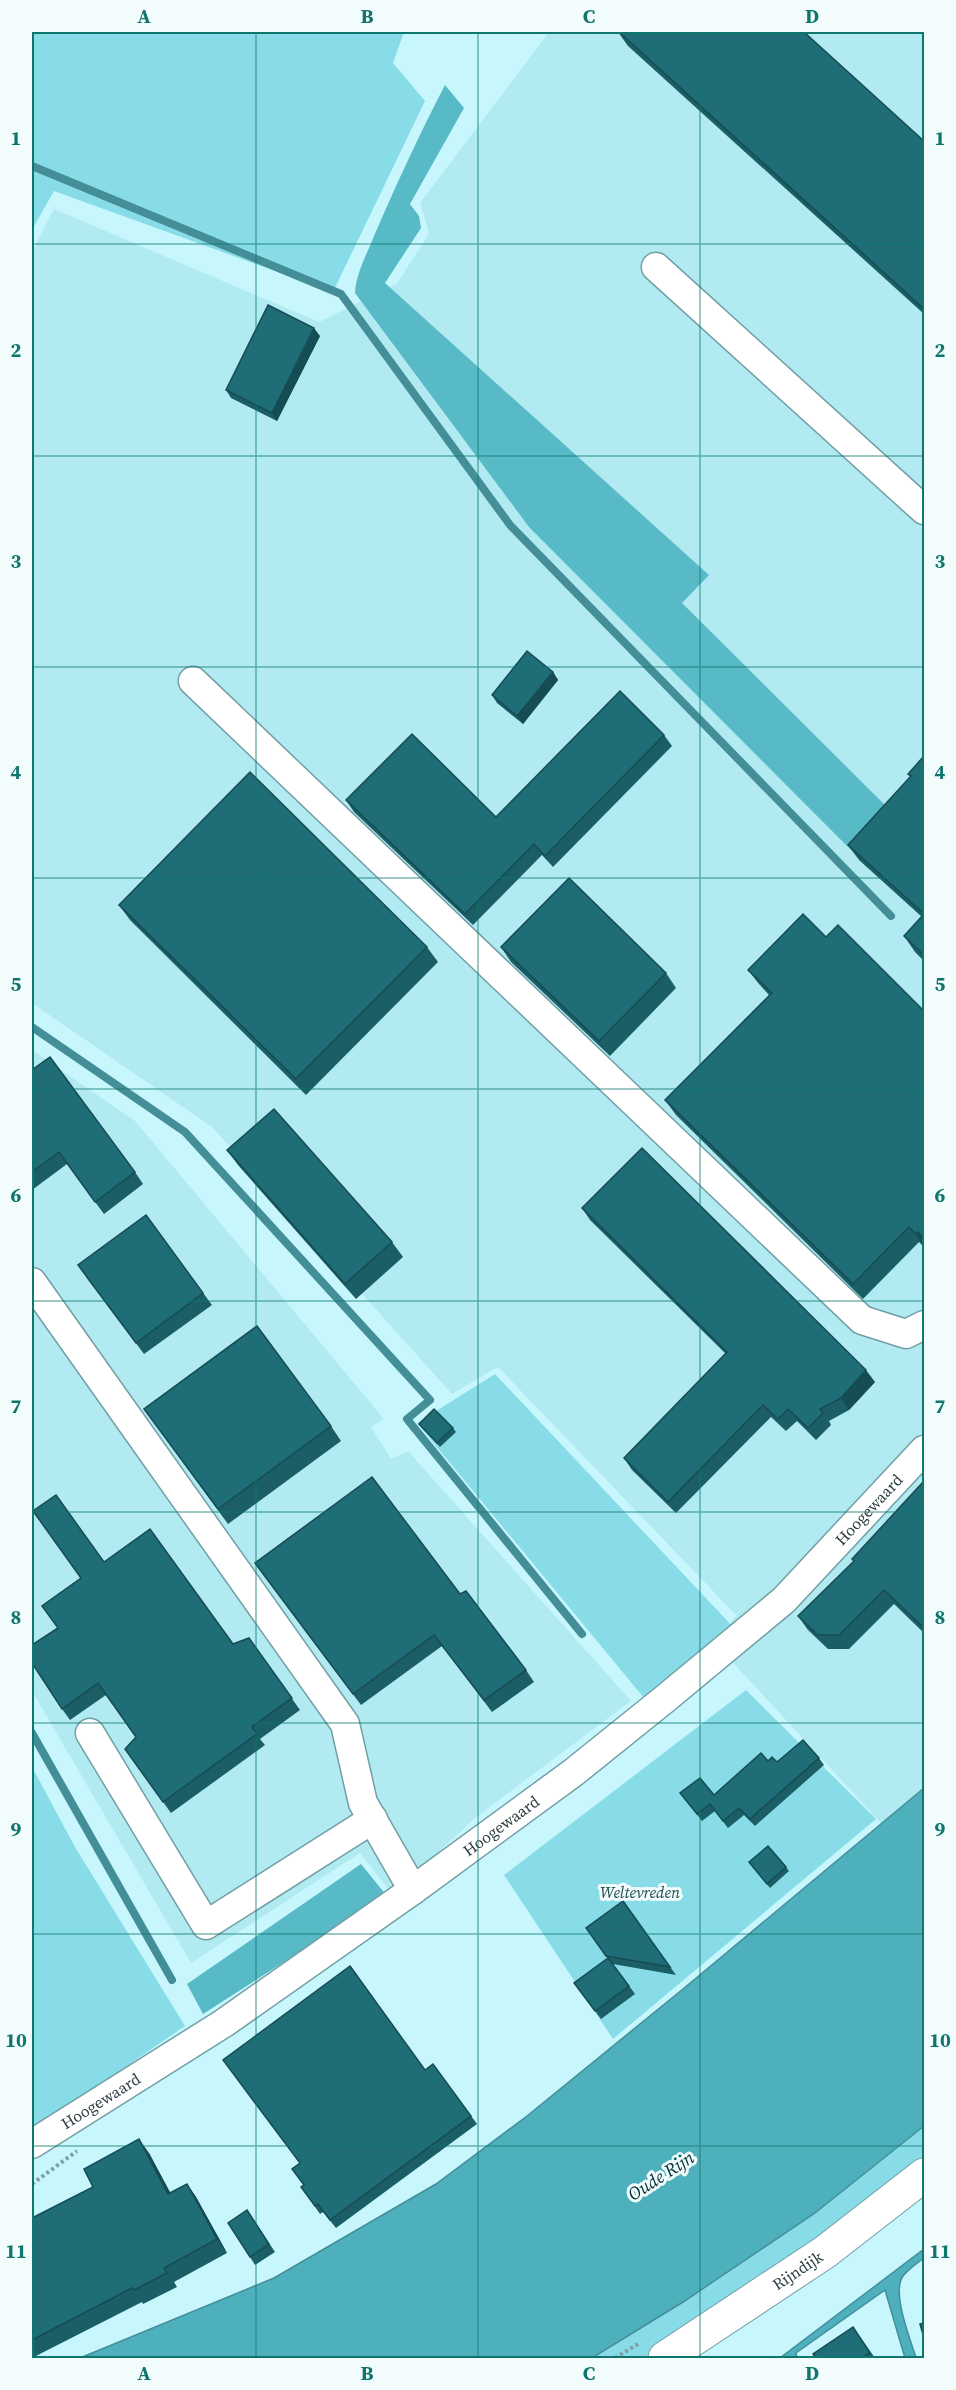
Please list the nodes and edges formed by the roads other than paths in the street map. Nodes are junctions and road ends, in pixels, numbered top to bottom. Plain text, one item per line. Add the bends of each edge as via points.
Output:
1 (656, 267) dead end
2 (924, 510) edge
3 (193, 681) dead end
4 (32, 1282) edge
5 (924, 1325) edge
6 (924, 1449) edge
7 (90, 1733) dead end
8 (373, 1819) junction
9 (413, 1890) junction
10 (32, 2144) edge
11 (924, 2175) edge
12 (665, 2358) edge

1 - 2 street
3 - 5 street via 862,1320 906,1334
4 - 8 street via 345,1724 363,1803
6 - 9 street, Hoogewaard via 756,1625 574,1772
7 - 8 street via 206,1925
8 - 9 street
9 - 10 street, Hoogewaard via 224,2023
11 - 12 main road, Rijndijk via 825,2252

